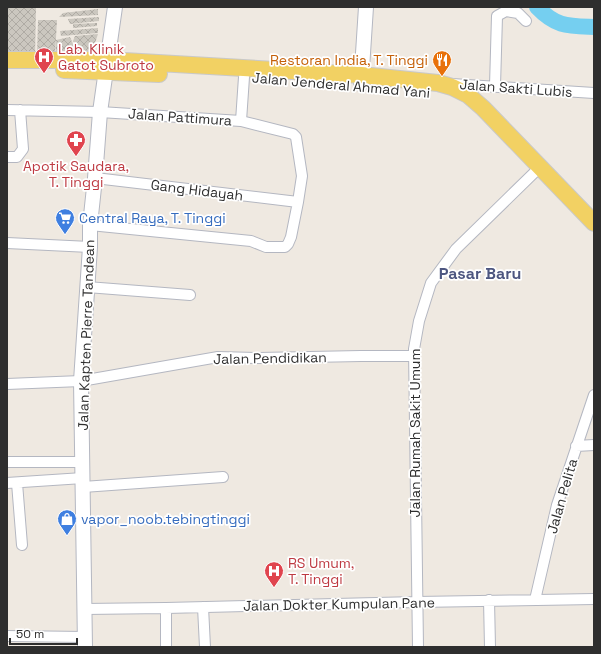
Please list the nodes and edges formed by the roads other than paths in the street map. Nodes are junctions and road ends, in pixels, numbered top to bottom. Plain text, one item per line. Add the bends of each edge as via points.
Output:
1 (115, 7) edge
2 (366, 7) edge
3 (526, 21) dead end
4 (7, 60) edge
5 (106, 66) junction
6 (7, 68) edge
7 (244, 77) junction
8 (361, 80) junction
9 (438, 83) junction
10 (495, 86) junction
11 (594, 93) edge
12 (7, 110) edge
13 (20, 110) junction
14 (100, 112) junction
15 (241, 121) junction
16 (7, 157) edge
17 (538, 170) junction
18 (95, 178) junction
19 (298, 202) junction
20 (594, 222) edge
21 (90, 225) junction
22 (594, 234) edge
23 (7, 243) edge
24 (90, 247) junction
25 (87, 287) junction
26 (190, 295) dead end
27 (414, 356) junction
28 (81, 381) junction
29 (7, 384) edge
30 (593, 400) edge
31 (594, 445) edge
32 (576, 446) junction
33 (7, 462) edge
34 (82, 462) junction
35 (223, 477) dead end
36 (12, 483) edge
37 (83, 483) junction
38 (22, 545) dead end
39 (594, 599) edge
40 (489, 600) junction
41 (535, 600) junction
42 (417, 602) junction
43 (203, 607) junction
44 (166, 608) junction
45 (84, 609) junction
46 (7, 636) edge
47 (85, 642) edge
48 (166, 647) edge
49 (205, 647) edge
50 (418, 647) edge
51 (490, 647) edge

1 - 5 main road, Jalan Kapten Pierre Tandean
2 - 8 main road
3 - 10 street via 518,13 506,11 497,16
4 - 5 main road
5 - 6 main road
5 - 7 main road, Jalan Jenderal Ahmad Yani
5 - 8 main road, Jalan Jenderal Ahmad Yani
5 - 14 main road, Jalan Kapten Pierre Tandean
7 - 8 main road, Jalan Jenderal Ahmad Yani
7 - 15 street, Jalan Pattimura
8 - 9 main road, Jalan Jenderal Ahmad Yani
8 - 17 main road, Jalan Jenderal Ahmad Yani via 450,97 474,114
9 - 10 street, Jalan Sakti Lubis
9 - 17 main road, Jalan Jenderal Ahmad Yani via 468,95 483,108
10 - 11 street, Jalan Sakti Lubis
12 - 13 street, Jalan Pattimura
13 - 14 street, Jalan Pattimura
13 - 16 street via 22,149 17,157
14 - 15 street, Jalan Pattimura
14 - 18 main road, Jalan Kapten Pierre Tandean
15 - 19 street via 293,134 296,137 302,176
17 - 20 main road, Jalan Jenderal Ahmad Yani
17 - 22 main road, Jalan Jenderal Ahmad Yani
17 - 27 street, Jalan Rumah Sakit Umum via 456,249 431,283 418,321
18 - 19 street, Gang Hidayah
18 - 21 main road, Jalan Kapten Pierre Tandean
19 - 21 street via 291,237 285,247 266,247 251,241
21 - 24 main road, Jalan Kapten Pierre Tandean
23 - 24 street
24 - 25 main road, Jalan Kapten Pierre Tandean
25 - 26 street
25 - 28 main road, Jalan Kapten Pierre Tandean
27 - 28 street, Jalan Pendidikan via 218,357
27 - 42 street, Jalan Rumah Sakit Umum
28 - 29 street, Jalan Pendidikan
28 - 34 main road, Jalan Kapten Pierre Tandean
30 - 32 street, Jalan Pelita
31 - 32 street
32 - 41 street, Jalan Pelita via 557,505
33 - 34 street
34 - 37 main road, Jalan Kapten Pierre Tandean
35 - 37 street
36 - 37 street
36 - 38 street
37 - 45 main road, Jalan Kapten Pierre Tandean
39 - 41 street, Jalan Dokter Kumpulan Pane
40 - 41 street, Jalan Dokter Kumpulan Pane
40 - 42 street, Jalan Dokter Kumpulan Pane
40 - 51 street
42 - 43 street, Jalan Dokter Kumpulan Pane
42 - 50 street, Jalan Rumah Sakit Umum
43 - 44 street, Jalan Dokter Kumpulan Pane
43 - 49 street
44 - 45 street, Jalan Dokter Kumpulan Pane
44 - 48 street
45 - 47 main road, Jalan Kapten Pierre Tandean
46 - 47 street

